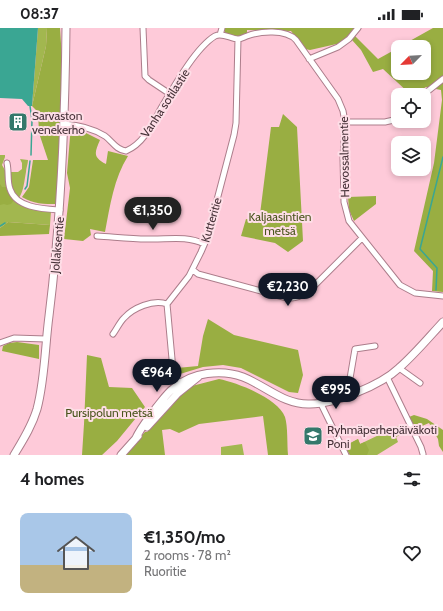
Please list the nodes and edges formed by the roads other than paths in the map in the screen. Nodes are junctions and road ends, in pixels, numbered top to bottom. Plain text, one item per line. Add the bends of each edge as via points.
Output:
1 (66, 28) edge
2 (143, 28) edge
3 (222, 28) edge
4 (358, 28) edge
5 (220, 35) junction
6 (238, 39) junction
7 (309, 59) junction
8 (443, 79) edge
9 (431, 89) edge
10 (170, 94) junction
11 (391, 121) edge
12 (345, 122) junction
13 (64, 124) junction
14 (7, 163) dead end
15 (60, 210) junction
16 (97, 236) dead end
17 (362, 238) junction
18 (204, 244) junction
19 (193, 270) junction
20 (443, 296) edge
21 (167, 304) junction
22 (443, 322) edge
23 (113, 334) dead end
24 (46, 339) junction
25 (0, 343) edge
26 (375, 346) dead end
27 (399, 368) junction
28 (387, 377) junction
29 (420, 383) dead end
30 (181, 386) junction
31 (347, 396) junction
32 (321, 404) junction
33 (422, 454) edge
34 (14, 455) edge
35 (121, 455) edge
36 (346, 455) edge

1 - 13 main road, Jollaksentie
2 - 10 street via 145,76
3 - 5 street
4 - 7 street via 338,47
5 - 6 street
5 - 10 street, Vanha sotilastie via 215,36 199,50
6 - 7 street, Hevossalmentie via 256,33 286,33 294,38
6 - 18 street, Kutteritie via 236,123
7 - 12 street, Hevossalmentie via 338,99
8 - 9 street
10 - 13 street, Vanha sotilastie via 144,137 126,151 96,131 80,125
11 - 12 street
12 - 17 street, Hevossalmentie via 344,206 349,221
13 - 15 main road, Jollaksentie
14 - 15 street via 9,185 16,198 30,206
15 - 24 main road, Jollaksentie
16 - 18 street via 185,238
17 - 19 street via 309,290 294,299 198,274
17 - 20 street, Hevossalmentie via 404,288 415,293
18 - 19 street, Kutteritie
19 - 21 street, Kutteritie
21 - 23 street via 157,302 142,307 124,318
21 - 30 street via 173,370
22 - 27 main road
24 - 25 street via 14,338
24 - 34 main road, Jollaksentie via 37,410
26 - 31 street via 355,349
27 - 28 main road
27 - 29 street
28 - 31 main road
28 - 33 street
30 - 32 main road via 199,376 235,375 292,402
30 - 35 main road
31 - 32 main road
32 - 36 street

